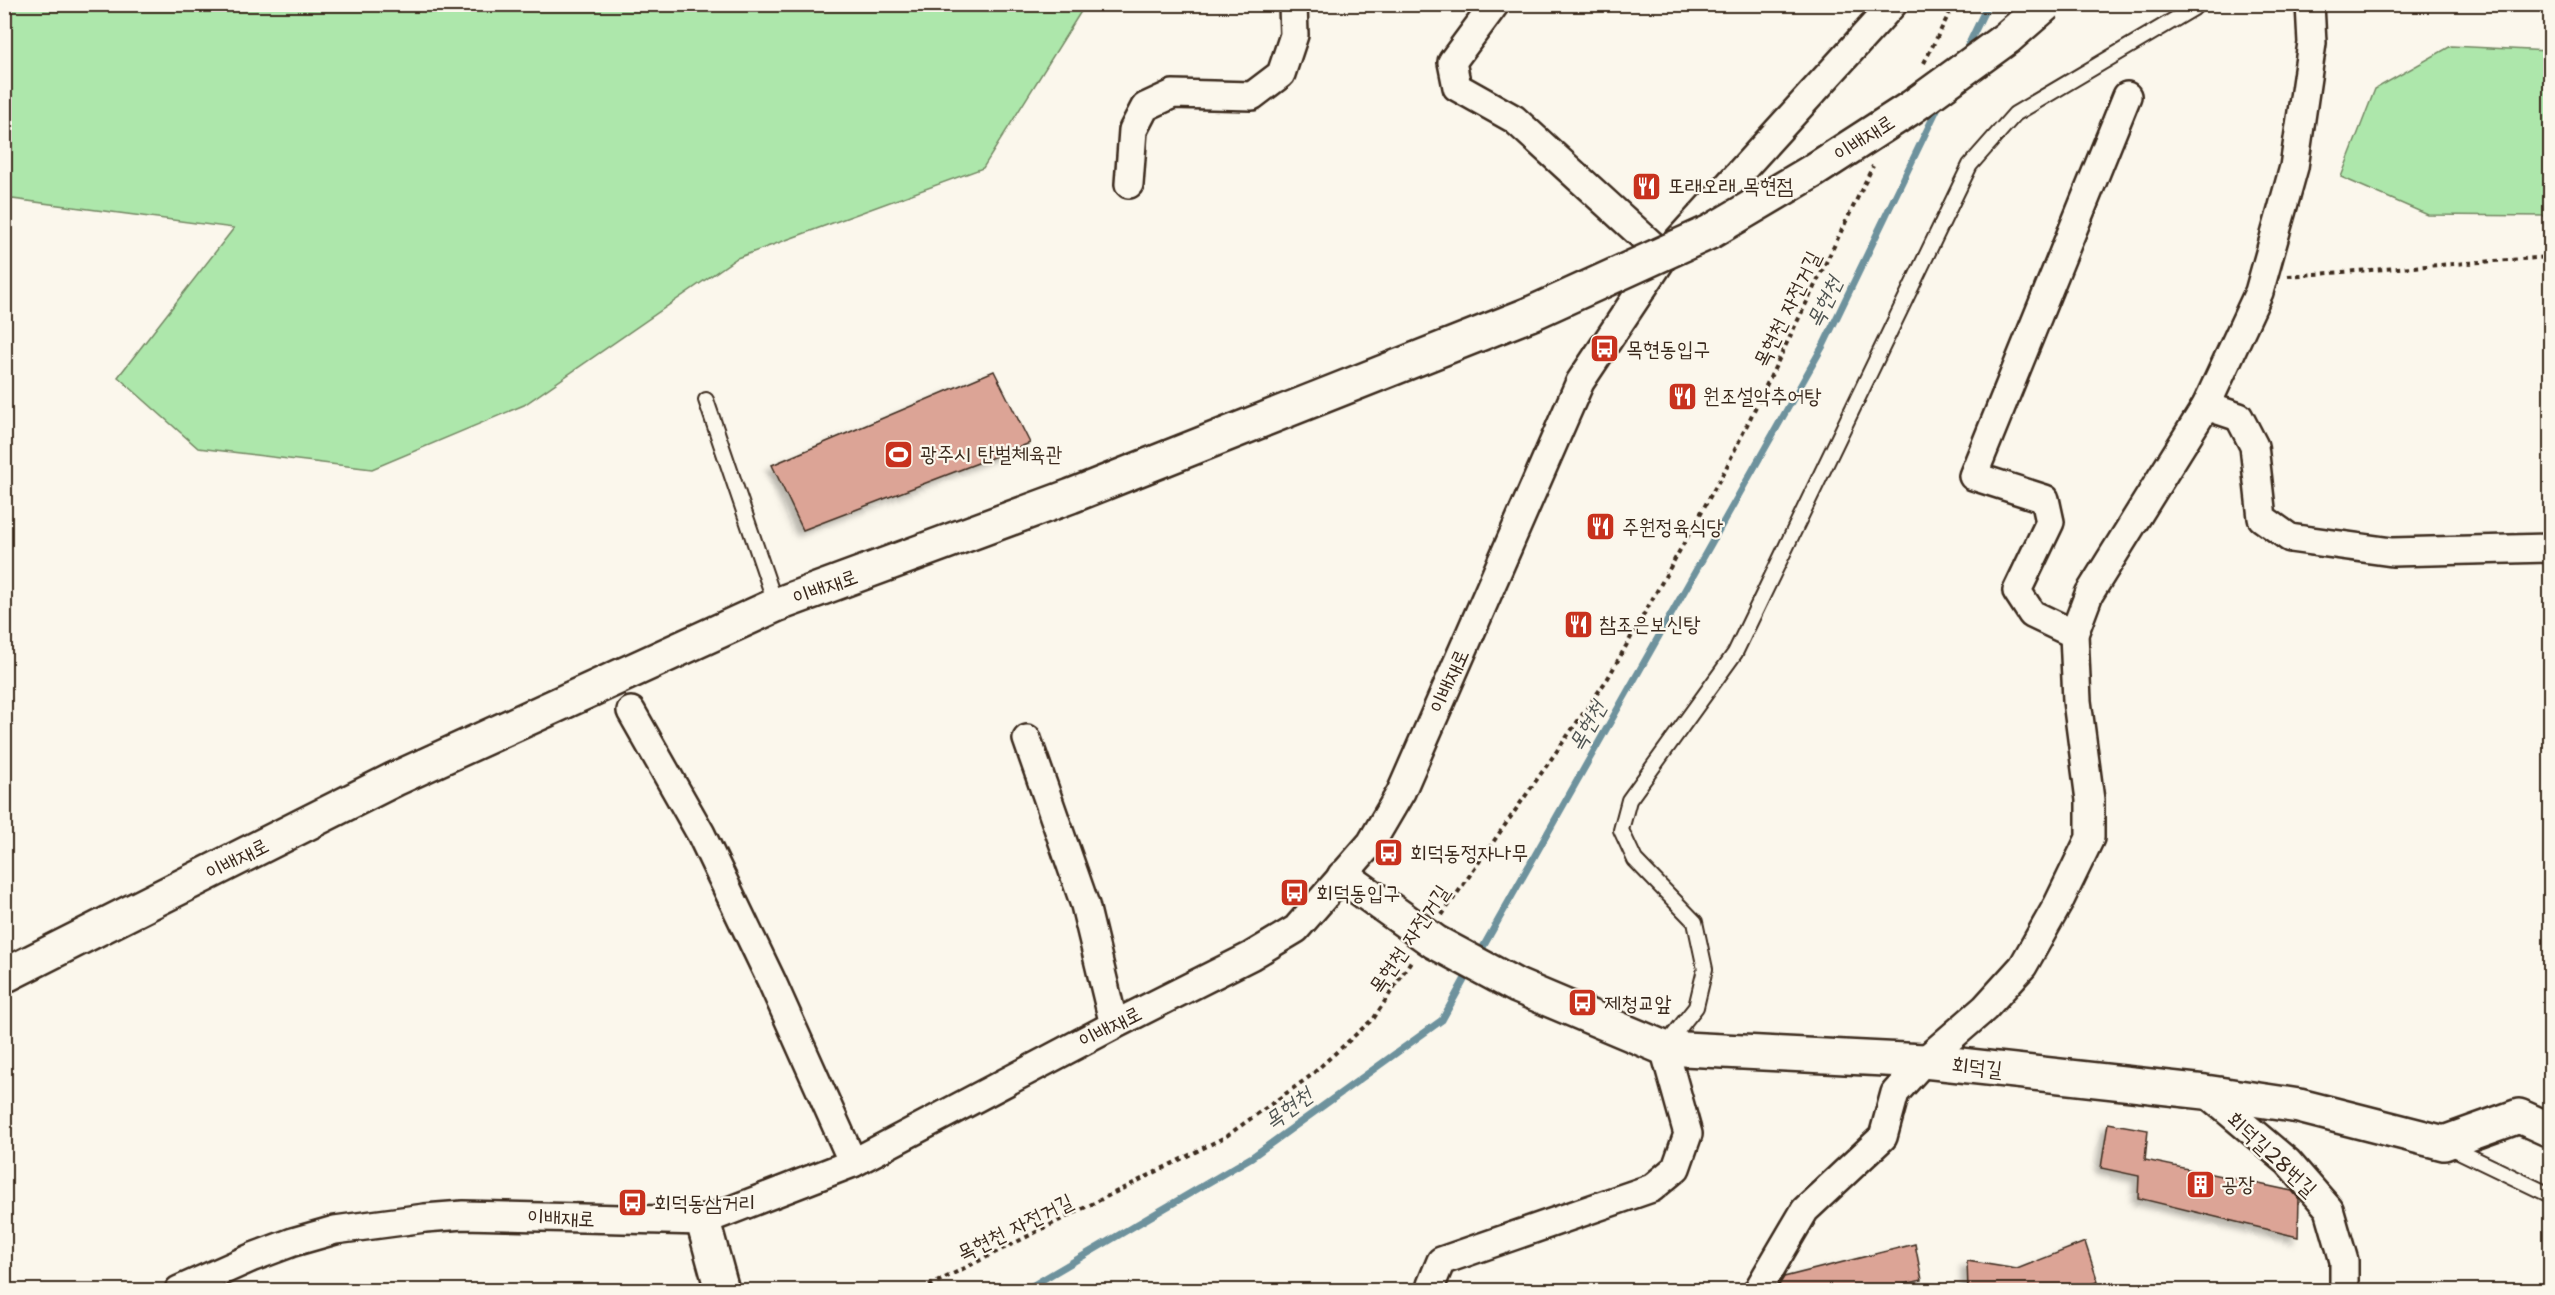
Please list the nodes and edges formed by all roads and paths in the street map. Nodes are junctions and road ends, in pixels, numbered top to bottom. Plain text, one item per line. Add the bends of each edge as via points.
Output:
1 (1293, 4) edge
2 (1495, 4) edge
3 (1893, 4) edge
4 (1954, 4) edge
5 (2046, 4) edge
6 (2310, 4) edge
7 (2194, 8) dead end
8 (1923, 64) dead end
9 (2127, 96) dead end
10 (1876, 160) dead end
11 (1129, 184) dead end
12 (1664, 256) junction
13 (2550, 256) edge
14 (2263, 278) junction
15 (706, 400) dead end
16 (2206, 406) junction
17 (2550, 548) edge
18 (776, 605) junction
19 (2074, 634) junction
20 (632, 711) dead end
21 (1027, 740) dead end
22 (1344, 877) junction
23 (1431, 940) junction
24 (4, 976) edge
25 (1114, 1025) junction
26 (1664, 1048) junction
27 (1924, 1061) junction
28 (2205, 1092) junction
29 (2550, 1130) edge
30 (2444, 1143) junction
31 (853, 1163) junction
32 (2550, 1195) edge
33 (703, 1221) junction
34 (179, 1290) edge
35 (722, 1290) edge
36 (921, 1290) edge
37 (1433, 1290) edge
38 (1758, 1290) edge
39 (2344, 1290) edge

1 - 11 street via 1294,35 1281,74 1252,96 1173,94 1145,106 1133,130
2 - 12 street via 1452,62 1457,87 1514,119
3 - 12 street, 이배재로
4 - 8 path
5 - 18 main road, 이배재로, bridge via 2007,38 1912,107 1710,232 1530,314 1071,496
6 - 14 street via 2312,43 2294,166
7 - 26 lane via 2014,114 1970,165 1736,653 1629,800 1621,830 1635,860 1695,922 1705,969 1696,1007
9 - 19 street via 1973,476 2044,499 2050,522 2017,591 2032,614
10 - 23 path, 목현천 자전거길 via 1725,470 1608,678
12 - 22 street, 이배재로 via 1580,382 1401,792 1371,843
13 - 14 path
14 - 16 street
15 - 18 lane
16 - 17 street via 2239,417 2254,446 2262,518 2290,538 2392,552
16 - 19 street via 2088,594
18 - 24 main road, 이배재로 via 395,779
19 - 27 street via 2076,701 2090,800 2090,838 2023,966 1985,1008
20 - 31 street via 701,834
21 - 25 street via 1084,905
22 - 23 main road, 회덕길
22 - 25 street, 이배재로 via 1296,929
23 - 26 main road, 회덕길 via 1517,986
23 - 36 path, 목현천 자전거길 via 1374,1018 1310,1077 1225,1137
25 - 31 street, 이배재로
26 - 27 main road, 회덕길
26 - 37 street via 1688,1134 1676,1168 1652,1188 1442,1261 1431,1285
27 - 28 main road, 회덕길
27 - 38 street via 1895,1093 1883,1137 1805,1210
28 - 30 main road, 회덕길 via 2299,1106
28 - 39 street, 회덕길28번길 via 2288,1162 2329,1209 2344,1261
29 - 30 main road via 2519,1116
30 - 32 lane
31 - 33 street, 이배재로
33 - 34 street, 이배재로 via 463,1215 376,1224 293,1242
33 - 35 main road

